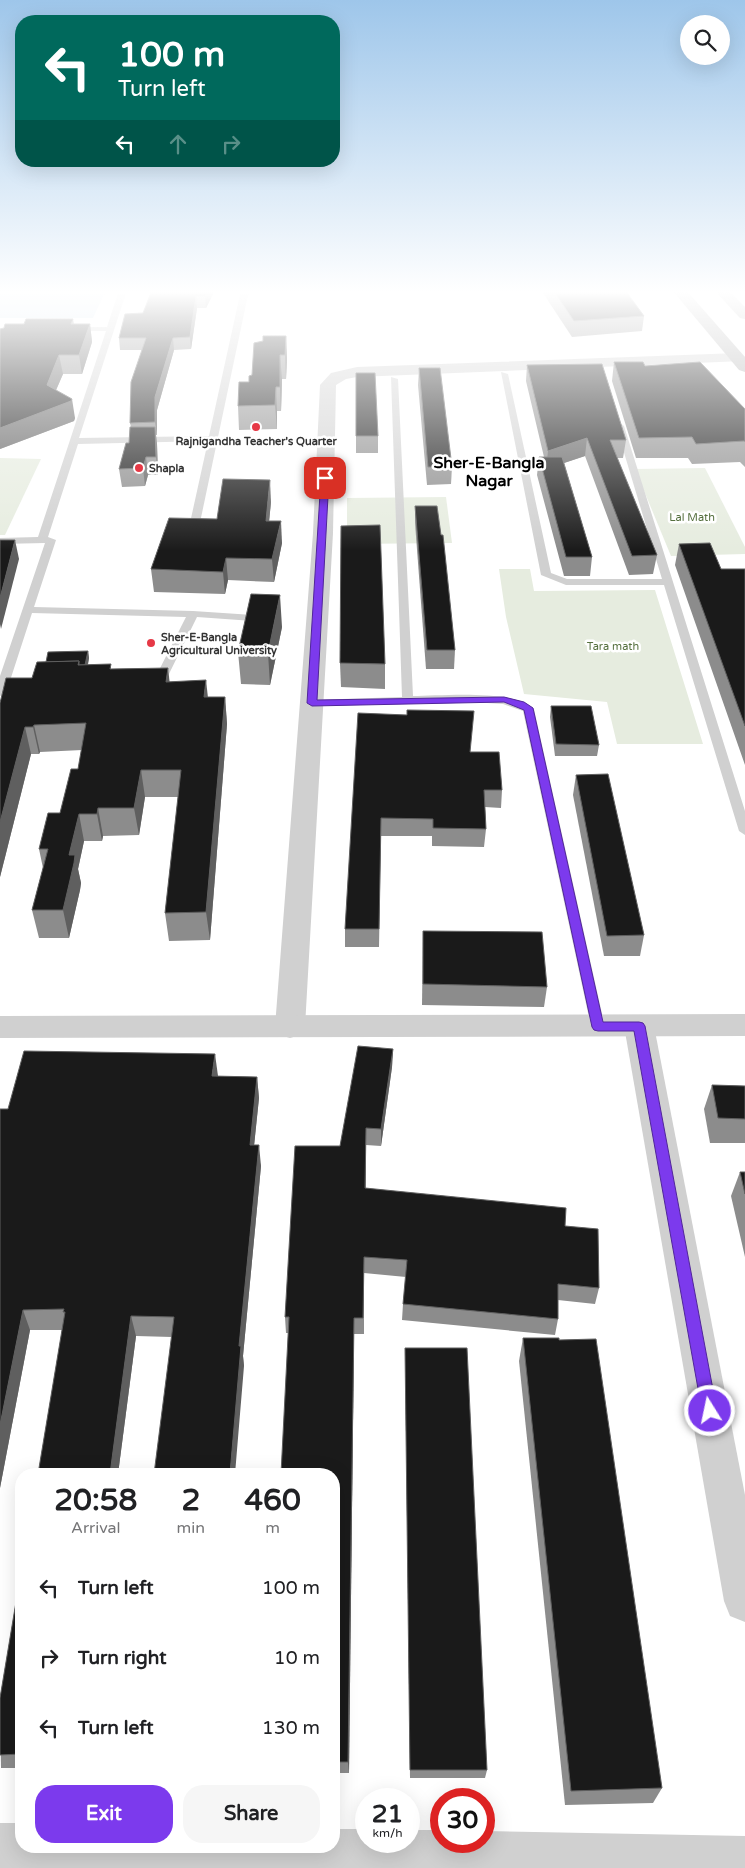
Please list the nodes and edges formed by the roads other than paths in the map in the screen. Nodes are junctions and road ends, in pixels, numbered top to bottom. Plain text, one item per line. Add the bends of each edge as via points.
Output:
1 (96, 377) edge
2 (226, 377) edge
3 (336, 377) edge
4 (417, 377) edge
5 (505, 377) edge
6 (394, 378) junction
7 (328, 387) junction
8 (617, 417) edge
9 (213, 438) junction
10 (74, 441) junction
11 (193, 532) edge
12 (42, 540) junction
13 (0, 541) edge
14 (668, 582) junction
15 (28, 610) junction
16 (193, 614) junction
17 (253, 618) edge
18 (150, 682) edge
19 (5, 687) edge
20 (408, 700) junction
21 (312, 703) junction
22 (745, 831) edge
23 (745, 1025) edge
24 (639, 1026) junction
25 (0, 1027) edge
26 (290, 1027) junction
27 (598, 1027) junction
28 (745, 1602) edge
29 (0, 1846) edge
30 (15, 1846) edge
31 (340, 1852) edge
32 (745, 1859) edge

1 - 10 lane
2 - 9 lane
3 - 7 street
4 - 6 street
5 - 14 lane via 546,575 566,582
6 - 7 street via 355,380
6 - 20 lane
7 - 21 street
8 - 14 lane
9 - 10 lane
9 - 11 lane
10 - 12 lane
12 - 13 lane
12 - 15 lane via 50,540
14 - 22 lane
15 - 16 lane
15 - 19 lane
16 - 17 lane
16 - 18 lane via 160,682
20 - 21 lane
20 - 27 lane via 504,700 528,708
21 - 26 street
23 - 24 street
24 - 27 street
24 - 28 street
25 - 26 street
26 - 27 street
29 - 30 street
31 - 32 street

